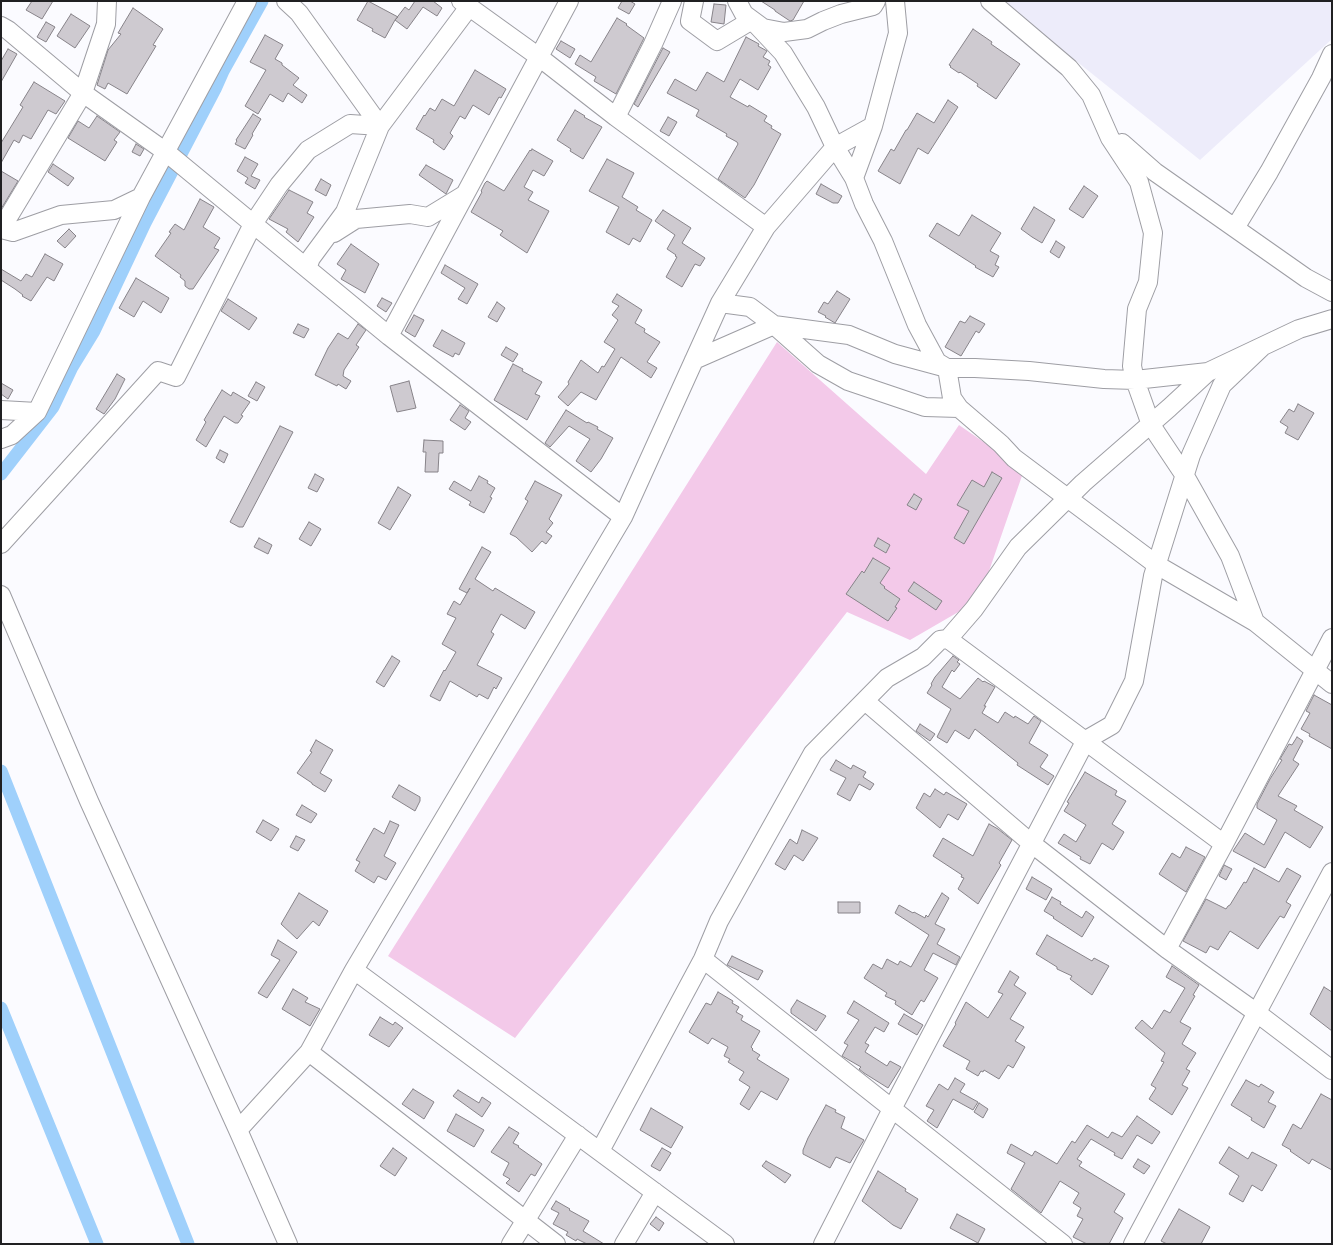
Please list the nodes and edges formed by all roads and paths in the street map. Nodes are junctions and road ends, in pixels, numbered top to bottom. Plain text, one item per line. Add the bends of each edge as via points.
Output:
1 (107, 1) edge
2 (247, 1) edge
3 (286, 1) edge
4 (569, 1) edge
5 (672, 1) edge
6 (694, 1) edge
7 (737, 1) edge
8 (876, 1) edge
9 (895, 1) edge
10 (990, 1) edge
11 (465, 4) edge
12 (752, 20) junction
13 (3, 32) edge
14 (1332, 54) edge
15 (539, 57) junction
16 (83, 93) junction
17 (616, 117) junction
18 (1104, 123) junction
19 (380, 126) junction
20 (873, 126) junction
21 (835, 147) junction
22 (166, 152) junction
23 (854, 178) junction
24 (466, 194) junction
25 (141, 197) junction
26 (253, 224) junction
27 (766, 227) junction
28 (1235, 228) junction
29 (324, 240) junction
30 (307, 268) junction
31 (1332, 292) edge
32 (720, 304) junction
33 (1332, 319) edge
34 (774, 325) junction
35 (388, 336) junction
36 (1263, 346) junction
37 (694, 360) junction
38 (947, 368) junction
39 (1208, 372) junction
40 (1135, 380) junction
41 (959, 408) junction
42 (1, 410) edge
43 (37, 412) junction
44 (1151, 424) junction
45 (1, 439) edge
46 (1185, 476) junction
47 (1067, 498) junction
48 (623, 517) junction
49 (1, 544) edge
50 (1157, 565) junction
51 (1, 596) edge
52 (1255, 622) junction
53 (1332, 638) edge
54 (948, 639) junction
55 (1315, 671) junction
56 (1332, 684) edge
57 (865, 701) junction
58 (1086, 740) junction
59 (1031, 843) junction
60 (1224, 844) junction
61 (1332, 872) edge
62 (1167, 949) junction
63 (703, 959) junction
64 (354, 970) junction
65 (1257, 1013) junction
66 (309, 1052) junction
67 (1332, 1070) edge
68 (892, 1109) junction
69 (238, 1130) junction
70 (578, 1135) junction
71 (600, 1151) junction
72 (655, 1192) junction
73 (526, 1220) junction
74 (288, 1244) edge
75 (511, 1244) edge
76 (556, 1244) edge
77 (624, 1244) edge
78 (725, 1244) edge
79 (823, 1244) edge
80 (1063, 1244) edge
81 (1133, 1244) edge

1 - 16 street via 106,24
2 - 22 street
3 - 19 street via 299,13
4 - 15 street
5 - 17 street
6 - 12 street via 690,21 717,41
7 - 12 street via 744,14
8 - 12 street via 873,6 841,14 807,29 784,32 762,28
9 - 20 street via 898,33
10 - 18 street via 1069,68 1091,95
11 - 15 street
11 - 19 street
12 - 21 street via 783,53 816,107
13 - 16 street
14 - 28 street via 1269,172
15 - 17 street
15 - 24 street
16 - 22 street
16 - 25 street via 1,229 13,232 61,215 114,210
17 - 27 street
18 - 28 street via 1119,141 1155,172
18 - 40 street via 1110,138 1139,182 1153,233 1148,282 1137,309 1132,366
19 - 26 street via 350,124 308,150 279,185
19 - 29 street via 345,212
20 - 21 street
20 - 23 street
21 - 23 street
21 - 27 street
22 - 25 street
22 - 26 street
23 - 38 street via 864,204 884,241 917,325 937,362
24 - 29 street via 428,217 410,214 356,219
24 - 35 street
25 - 43 street
26 - 30 street
26 - 49 street via 176,377 158,371
27 - 32 street
28 - 31 street via 1306,278
29 - 30 street
30 - 35 street
32 - 34 street via 750,307
32 - 37 street
33 - 36 street via 1299,329
34 - 37 street
34 - 38 street via 849,335 895,354
34 - 41 street via 818,364 848,381 925,407
35 - 48 street
36 - 39 street
36 - 46 street via 1222,385 1191,455
37 - 48 street
38 - 40 street via 1029,371
38 - 41 street via 952,398
39 - 40 street
39 - 44 street
40 - 44 street
41 - 47 street via 1014,458
42 - 43 street
43 - 45 street via 12,435
44 - 46 street
44 - 47 street
46 - 50 street
46 - 52 street via 1230,556
47 - 50 street
47 - 54 street via 1018,547 974,609
48 - 64 street
50 - 52 street
50 - 58 street via 1134,682 1112,725
51 - 69 street via 89,801
52 - 55 street
53 - 55 street
54 - 57 street via 940,640 923,657 886,678
54 - 58 street
55 - 56 street
55 - 60 street
57 - 59 street
57 - 63 street via 813,753 719,921
58 - 59 street
58 - 60 street
59 - 62 street
59 - 68 street
60 - 62 street
61 - 65 street
62 - 65 street
63 - 68 street
63 - 71 street
64 - 66 street
64 - 70 street
65 - 67 street
65 - 81 street
66 - 69 street
66 - 73 street
68 - 79 street
68 - 80 street
69 - 74 street
70 - 71 street
70 - 73 street
71 - 72 street
72 - 77 street
72 - 78 street
73 - 75 street
73 - 76 street

